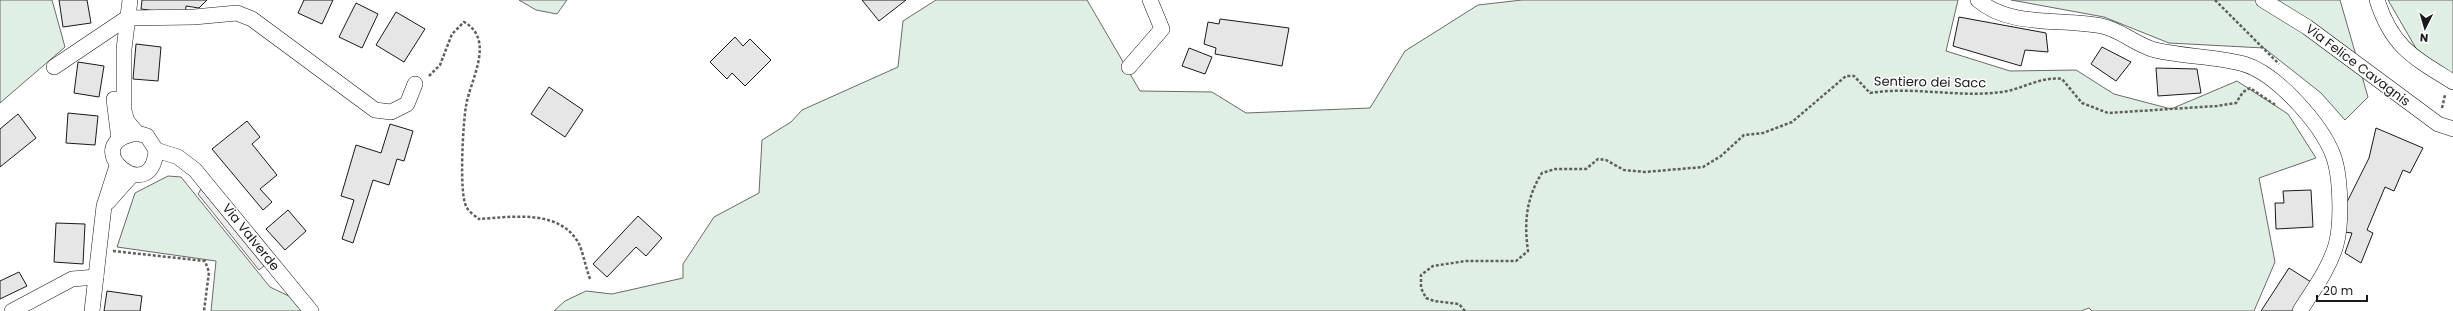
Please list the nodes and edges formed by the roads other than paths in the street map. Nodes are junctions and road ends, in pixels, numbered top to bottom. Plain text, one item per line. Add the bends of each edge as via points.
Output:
1 (130, 0) edge
2 (1150, 0) edge
3 (1978, 0) edge
4 (2263, 0) edge
5 (2377, 0) edge
6 (127, 18) junction
7 (124, 49) junction
8 (54, 67) dead end
9 (1129, 67) dead end
10 (2450, 80) edge
11 (415, 84) road end
12 (2453, 129) edge
13 (137, 132) junction
14 (119, 139) junction
15 (156, 150) junction
16 (189, 164) junction
17 (152, 165) junction
18 (117, 166) junction
19 (132, 175) junction
20 (104, 206) junction
21 (96, 277) junction
22 (12, 311) edge
23 (92, 311) edge
24 (311, 311) edge
25 (2300, 311) edge

1 - 6 street
2 - 9 street via 1162,29
3 - 25 street via 1989,10 2010,16 2103,26 2154,49 2245,64 2271,78 2293,97 2306,112 2333,155 2338,176 2339,214 2336,244 2326,269
4 - 12 street, Via Felice Cavagnis via 2307,27 2432,120 2445,128
5 - 10 street via 2388,30 2397,41 2408,52
6 - 7 street
6 - 8 street
6 - 11 street via 194,17 237,13 252,19 375,110 391,112 408,104
7 - 13 street via 124,111 127,121
7 - 14 street via 116,74 114,103
13 - 14 street
13 - 15 street via 147,136
14 - 18 street via 114,147 113,157
15 - 16 street, Via Valverde via 178,157
15 - 17 street
16 - 17 street via 174,162
16 - 24 street, Via Valverde
17 - 19 street via 144,173
18 - 19 street
18 - 20 street
19 - 20 street
20 - 21 street
21 - 22 street via 72,279
21 - 23 street

